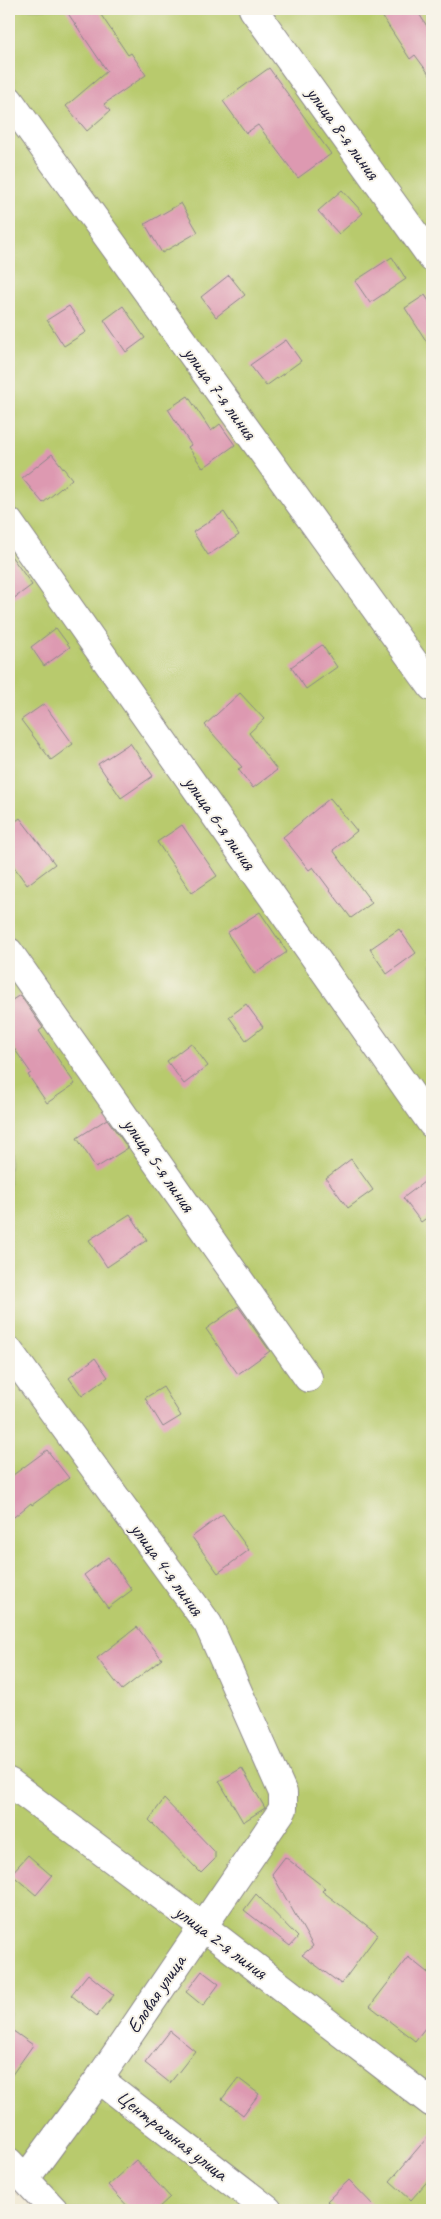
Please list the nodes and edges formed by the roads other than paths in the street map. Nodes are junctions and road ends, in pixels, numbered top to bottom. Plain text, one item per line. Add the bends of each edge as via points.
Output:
1 (253, 9) edge
2 (9, 100) edge
3 (432, 258) edge
4 (9, 522) edge
5 (432, 687) edge
6 (9, 952) edge
7 (432, 1124) edge
8 (9, 1351) edge
9 (308, 1378) dead end
10 (9, 1782) edge
11 (283, 1809) joint
12 (202, 1926) junction
13 (99, 2079) junction
14 (432, 2103) edge
15 (17, 2170) edge
16 (54, 2210) edge
17 (268, 2210) edge

1 - 3 street, улица 8-я линия
2 - 5 street, улица 7-я линия
4 - 7 street, улица 6-я линия
6 - 9 street, улица 5-я линия
8 - 11 street, улица 4-я линия via 208,1624 283,1793
10 - 12 street, улица 2-я линия
11 - 12 street, Еловая улица
12 - 13 street, Еловая улица
12 - 14 street, улица 2-я линия
13 - 15 street, Еловая улица
13 - 17 street, Центральная улица
15 - 16 street

